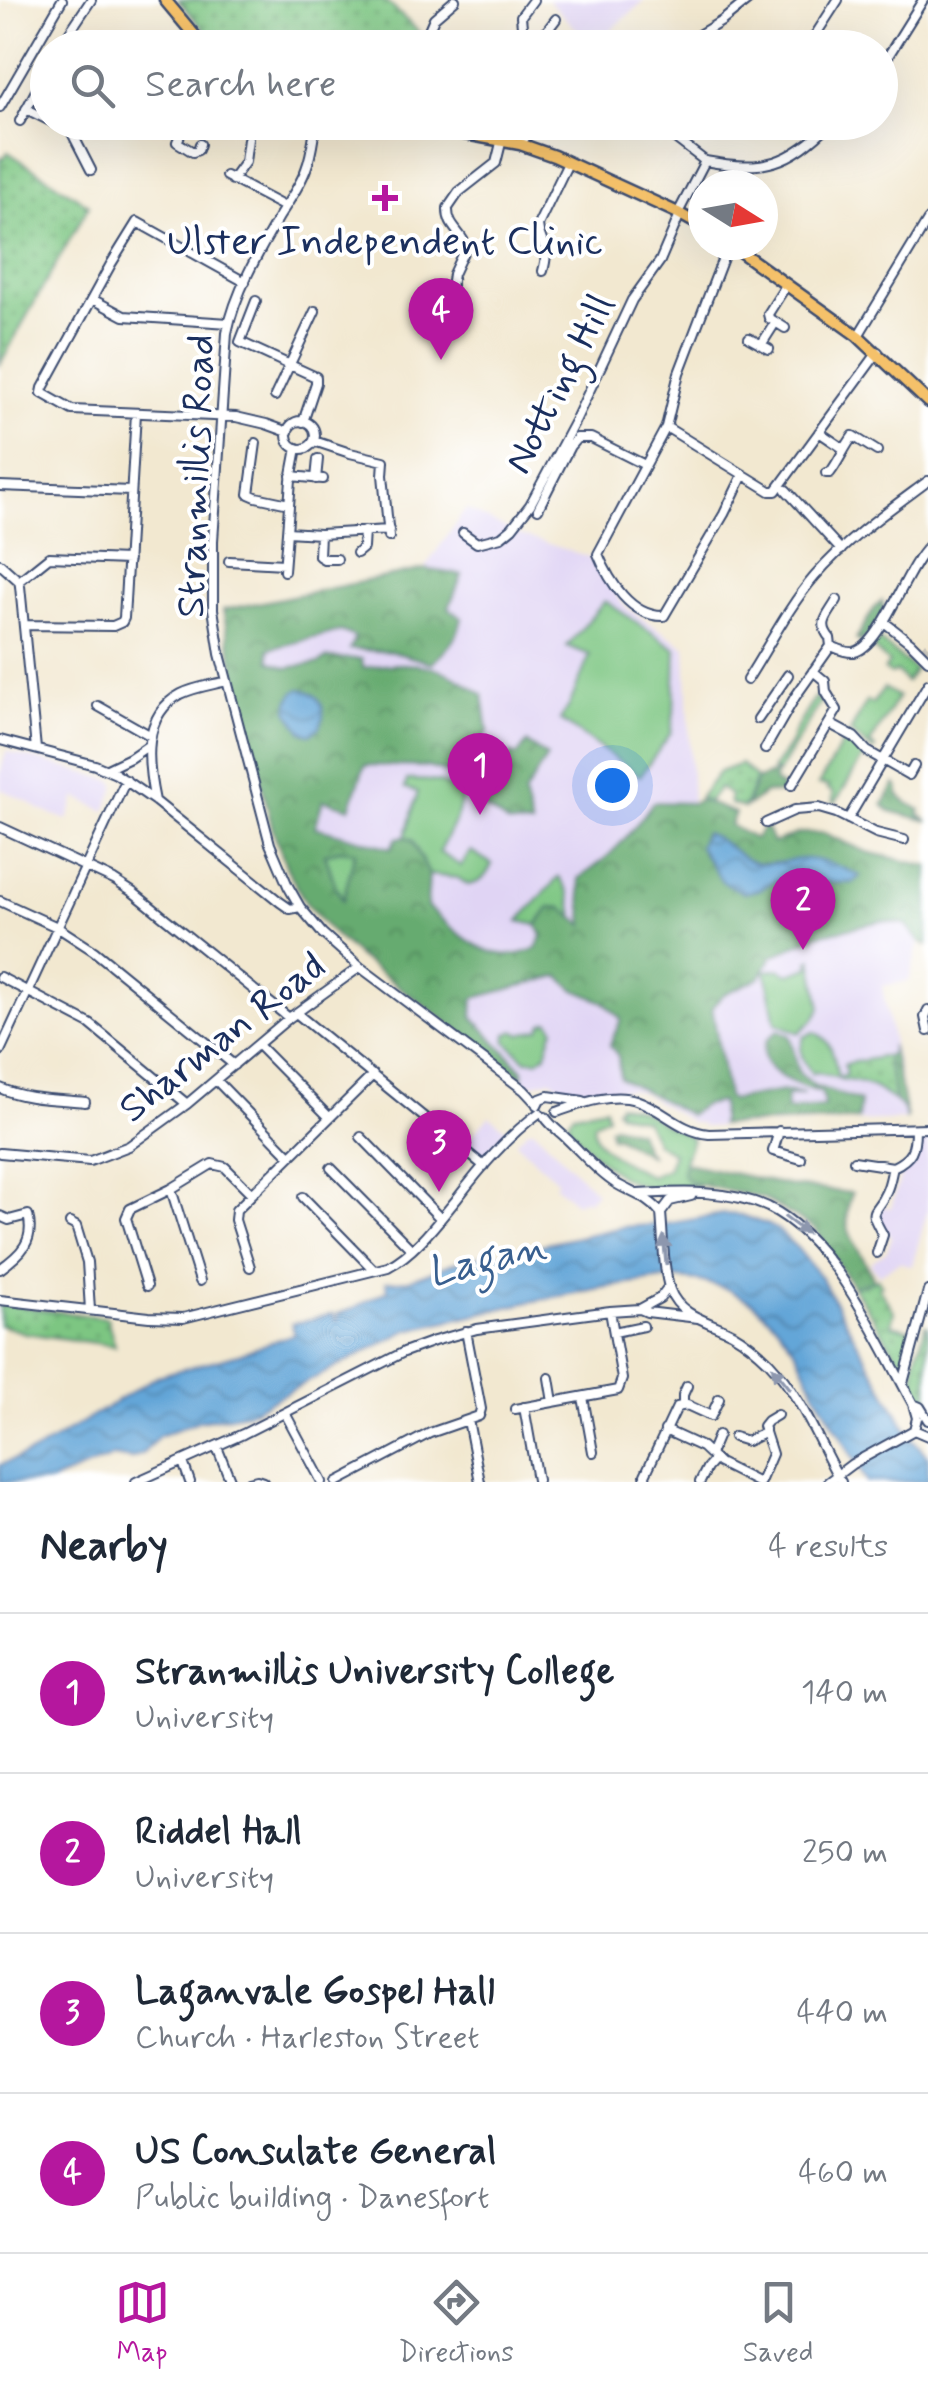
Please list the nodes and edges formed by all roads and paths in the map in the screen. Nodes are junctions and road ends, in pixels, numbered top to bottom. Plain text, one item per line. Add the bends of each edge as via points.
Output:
1 (62, 0) edge
2 (90, 0) edge
3 (164, 0) edge
4 (455, 0) edge
5 (533, 0) edge
6 (748, 0) edge
7 (838, 0) edge
8 (923, 0) edge
9 (556, 18) dead end
10 (45, 30) edge
11 (70, 30) edge
12 (190, 30) edge
13 (429, 30) edge
14 (525, 30) edge
15 (544, 30) edge
16 (709, 30) edge
17 (819, 30) edge
18 (898, 40) edge
19 (30, 56) edge
20 (30, 102) edge
21 (0, 108) edge
22 (26, 109) junction
23 (30, 111) edge
24 (20, 121) dead end
25 (78, 140) edge
26 (178, 140) edge
27 (312, 140) edge
28 (502, 140) edge
29 (506, 140) edge
30 (523, 140) edge
31 (679, 140) edge
32 (812, 140) edge
33 (250, 142) dead end
34 (200, 144) dead end
35 (520, 144) junction
36 (705, 161) junction
37 (568, 163) junction
38 (91, 170) dead end
39 (285, 207) junction
40 (679, 214) junction
41 (688, 219) edge
42 (928, 220) edge
43 (723, 260) edge
44 (751, 260) edge
45 (544, 271) dead end
46 (245, 282) junction
47 (787, 284) junction
48 (92, 299) junction
49 (449, 300) dead end
50 (256, 301) dead end
51 (315, 311) dead end
52 (310, 322) junction
53 (775, 322) junction
54 (229, 323) junction
55 (324, 328) dead end
56 (785, 328) dead end
57 (858, 336) junction
58 (749, 338) dead end
59 (243, 344) junction
60 (878, 352) junction
61 (241, 357) dead end
62 (290, 365) junction
63 (276, 396) dead end
64 (928, 402) edge
65 (136, 413) junction
66 (222, 416) junction
67 (303, 422) junction
68 (666, 427) junction
69 (288, 432) junction
70 (819, 432) junction
71 (314, 440) junction
72 (256, 443) dead end
73 (297, 448) junction
74 (844, 449) junction
75 (877, 452) dead end
76 (318, 459) dead end
77 (645, 465) junction
78 (826, 473) dead end
79 (743, 475) junction
80 (292, 476) junction
81 (928, 481) edge
82 (0, 486) edge
83 (786, 490) dead end
84 (131, 491) junction
85 (289, 504) junction
86 (538, 508) dead end
87 (364, 531) junction
88 (287, 532) junction
89 (463, 533) dead end
90 (320, 534) junction
91 (928, 547) edge
92 (841, 550) junction
93 (357, 553) dead end
94 (336, 559) dead end
95 (128, 560) junction
96 (229, 562) dead end
97 (0, 564) edge
98 (18, 580) junction
99 (837, 600) dead end
100 (884, 622) junction
101 (24, 624) junction
102 (830, 646) junction
103 (924, 654) edge
104 (813, 671) junction
105 (788, 675) dead end
106 (747, 680) dead end
107 (227, 681) junction
108 (928, 684) edge
109 (98, 706) dead end
110 (830, 724) junction
111 (780, 725) junction
112 (0, 740) edge
113 (150, 740) junction
114 (766, 749) dead end
115 (36, 750) junction
116 (883, 760) junction
117 (914, 766) dead end
118 (107, 769) junction
119 (126, 780) junction
120 (792, 785) dead end
121 (155, 801) junction
122 (848, 819) junction
123 (766, 823) dead end
124 (0, 827) edge
125 (904, 840) dead end
126 (85, 867) junction
127 (0, 901) edge
128 (300, 907) junction
129 (57, 927) junction
130 (360, 967) junction
131 (0, 978) edge
132 (28, 990) junction
133 (928, 1010) edge
134 (293, 1016) junction
135 (928, 1031) edge
136 (258, 1044) junction
137 (0, 1048) edge
138 (234, 1065) junction
139 (373, 1075) junction
140 (216, 1080) junction
141 (0, 1088) edge
142 (554, 1098) junction
143 (85, 1102) dead end
144 (586, 1102) junction
145 (187, 1104) junction
146 (541, 1108) junction
147 (556, 1112) junction
148 (330, 1117) junction
149 (915, 1128) junction
150 (928, 1128) edge
151 (780, 1131) junction
152 (564, 1136) junction
153 (361, 1138) dead end
154 (0, 1152) edge
155 (290, 1156) junction
156 (801, 1159) dead end
157 (854, 1161) dead end
158 (484, 1166) junction
159 (893, 1167) junction
160 (331, 1168) dead end
161 (171, 1189) junction
162 (252, 1194) junction
163 (638, 1194) junction
164 (706, 1194) junction
165 (303, 1196) dead end
166 (0, 1216) edge
167 (661, 1216) junction
168 (440, 1218) junction
169 (70, 1223) dead end
170 (78, 1237) junction
171 (67, 1238) dead end
172 (411, 1249) junction
173 (877, 1253) dead end
174 (250, 1267) dead end
175 (0, 1269) edge
176 (374, 1270) junction
177 (200, 1280) dead end
178 (668, 1284) junction
179 (147, 1286) dead end
180 (928, 1291) edge
181 (0, 1298) edge
182 (640, 1309) junction
183 (90, 1310) junction
184 (610, 1311) junction
185 (698, 1318) junction
186 (643, 1326) dead end
187 (466, 1331) junction
188 (614, 1332) junction
189 (549, 1378) dead end
190 (903, 1384) junction
191 (687, 1386) dead end
192 (583, 1397) junction
193 (719, 1399) dead end
194 (554, 1402) junction
195 (683, 1404) junction
196 (914, 1404) junction
197 (286, 1412) junction
198 (777, 1416) dead end
199 (468, 1420) junction
200 (928, 1420) edge
201 (665, 1430) junction
202 (912, 1431) junction
203 (764, 1434) junction
204 (718, 1435) dead end
205 (928, 1436) edge
206 (734, 1437) dead end
207 (217, 1447) junction
208 (593, 1452) dead end
209 (712, 1457) junction
210 (830, 1461) junction
211 (183, 1462) junction
212 (850, 1466) junction
213 (536, 1480) edge
214 (841, 1480) edge
215 (142, 1481) edge
216 (190, 1482) edge
217 (231, 1482) edge
218 (249, 1482) edge
219 (263, 1482) edge
220 (322, 1482) edge
221 (336, 1482) edge
222 (480, 1482) edge
223 (646, 1482) edge
224 (700, 1482) edge
225 (758, 1482) edge
226 (826, 1482) edge

1 - 10 street
2 - 11 street
3 - 12 main road
4 - 13 street
5 - 14 street via 521,16
6 - 16 street
7 - 17 street
8 - 18 street
9 - 15 street
19 - 21 street
20 - 22 street
22 - 23 street
22 - 24 street
25 - 38 street
26 - 34 street via 193,152
27 - 39 street, Stranmillis Road
28 - 49 street via 496,162 448,208 450,224 466,246
29 - 35 main road
30 - 35 street
31 - 36 street
32 - 36 street via 778,162
33 - 39 street via 245,162 229,178
35 - 37 main road
36 - 40 street
37 - 40 main road
37 - 45 street via 538,225 547,250
39 - 46 street, Stranmillis Road
40 - 41 main road
40 - 89 street, Notting Hill via 521,518 492,540 477,543
42 - 57 street
43 - 68 street via 679,373
44 - 47 main road
46 - 48 street via 137,222
46 - 54 street, Stranmillis Road
47 - 53 street via 769,311
47 - 57 main road
48 - 54 street via 124,316
48 - 65 street via 42,393 72,410
50 - 59 street
51 - 52 street
52 - 55 street
52 - 62 street
53 - 56 street
53 - 58 street via 765,347
54 - 66 street, Stranmillis Road
57 - 60 main road
59 - 61 street
59 - 62 street
60 - 64 main road
60 - 70 street
62 - 63 street
62 - 67 street via 317,380
65 - 66 street
65 - 84 street
66 - 69 street
66 - 107 street, Stranmillis Road via 212,588
67 - 69 street
67 - 71 street via 313,428
68 - 77 street
68 - 79 street
69 - 73 street
70 - 74 street
70 - 79 street via 776,491
71 - 73 street
71 - 87 street via 384,461 389,533
72 - 85 street via 249,494
73 - 80 street
74 - 75 street via 853,436
74 - 78 street
76 - 80 street via 320,479
77 - 79 street via 598,554 626,600 656,617 667,612
77 - 86 street via 586,436 577,438
80 - 85 street
81 - 92 street
82 - 84 street
83 - 92 street
84 - 95 street
85 - 88 street
87 - 90 street
87 - 93 street
88 - 90 street
88 - 96 street via 284,568
90 - 94 street via 320,556
91 - 100 street
92 - 106 street via 806,586
95 - 98 street via 49,557
95 - 101 street via 122,622
97 - 98 street
98 - 101 street
99 - 102 street via 823,624
100 - 102 street via 859,651
100 - 103 street
101 - 115 street
102 - 104 street
104 - 110 street via 836,707
104 - 111 street
105 - 111 street via 760,717
107 - 113 street via 176,698 159,714
107 - 128 street, Stranmillis Road via 270,844
108 - 116 street
109 - 113 street
110 - 116 street
110 - 120 street
111 - 114 street
112 - 115 street
113 - 118 street
113 - 121 street
115 - 118 street
116 - 117 street via 909,775
116 - 122 street
118 - 119 street
119 - 121 street
119 - 126 street
121 - 128 street via 280,902
122 - 123 street via 804,808
122 - 125 street
124 - 126 street
126 - 129 street
126 - 134 street via 134,892
127 - 129 street
128 - 130 street, Stranmillis Road
129 - 132 street
129 - 138 street
130 - 134 street, Sharman Road
130 - 146 street, Stranmillis Road
131 - 132 street
132 - 137 street
132 - 145 street via 90,1024
133 - 135 street
134 - 136 street, Sharman Road
134 - 139 street
136 - 138 street, Sharman Road
136 - 148 street
138 - 140 street, Sharman Road
139 - 148 street
139 - 158 street
140 - 145 street, Sharman Road
140 - 155 street
141 - 143 street
142 - 144 street
142 - 146 street via 548,1096
142 - 147 street
144 - 147 street
144 - 151 street via 638,1100 699,1133
145 - 154 street, Sharman Road via 129,1146 100,1158
146 - 147 street via 550,1117
146 - 152 street, Stranmillis Road
146 - 158 street
147 - 152 street
148 - 155 street
149 - 150 street
149 - 151 street
149 - 159 street via 910,1156
151 - 156 street via 773,1151
152 - 163 street, Stranmillis Road via 602,1174
153 - 168 street
155 - 162 street
157 - 159 street
158 - 168 street
159 - 173 street via 873,1214 883,1235
160 - 172 street
161 - 162 street via 215,1163
161 - 177 street
161 - 179 street via 126,1214
162 - 174 street via 235,1215
163 - 164 street
163 - 167 street, Stranmillis Road
164 - 167 street via 670,1201
164 -> 190 street via 766,1206 802,1229 827,1256
165 - 176 street
166 - 175 street via 28,1215 31,1234
178 -> 167 street
168 - 172 street
169 - 170 street
170 - 171 street
170 - 183 street via 89,1270
172 - 176 street
176 - 183 street via 190,1318
178 - 182 street via 660,1298
178 - 185 street via 675,1300
180 - 190 street
181 - 183 street
182 - 184 street
182 - 185 street
184 - 187 street
184 - 188 street
210 -> 185 street via 768,1362 730,1332
186 - 188 street
187 - 197 street via 404,1352
187 - 199 street via 480,1413
188 - 192 street via 620,1388
189 - 194 street
190 - 196 street
191 - 195 street
192 - 194 street
192 - 208 street
193 - 195 street via 710,1420
194 - 213 street via 520,1408
195 - 201 street
196 - 200 street
196 - 202 street
197 - 207 street
197 - 220 street
198 - 203 street via 764,1423
199 - 221 street
199 - 222 street
201 - 209 street
201 - 223 street
202 - 205 street
202 - 212 street
203 - 206 street via 747,1441
203 - 225 street via 772,1454
204 - 209 street
207 - 211 street
207 - 217 street
209 - 224 street
209 - 225 street
210 - 212 street
210 - 214 street
210 - 226 street
211 - 215 street
211 - 216 street
212 - 214 street
214 - 226 street
218 - 219 street

